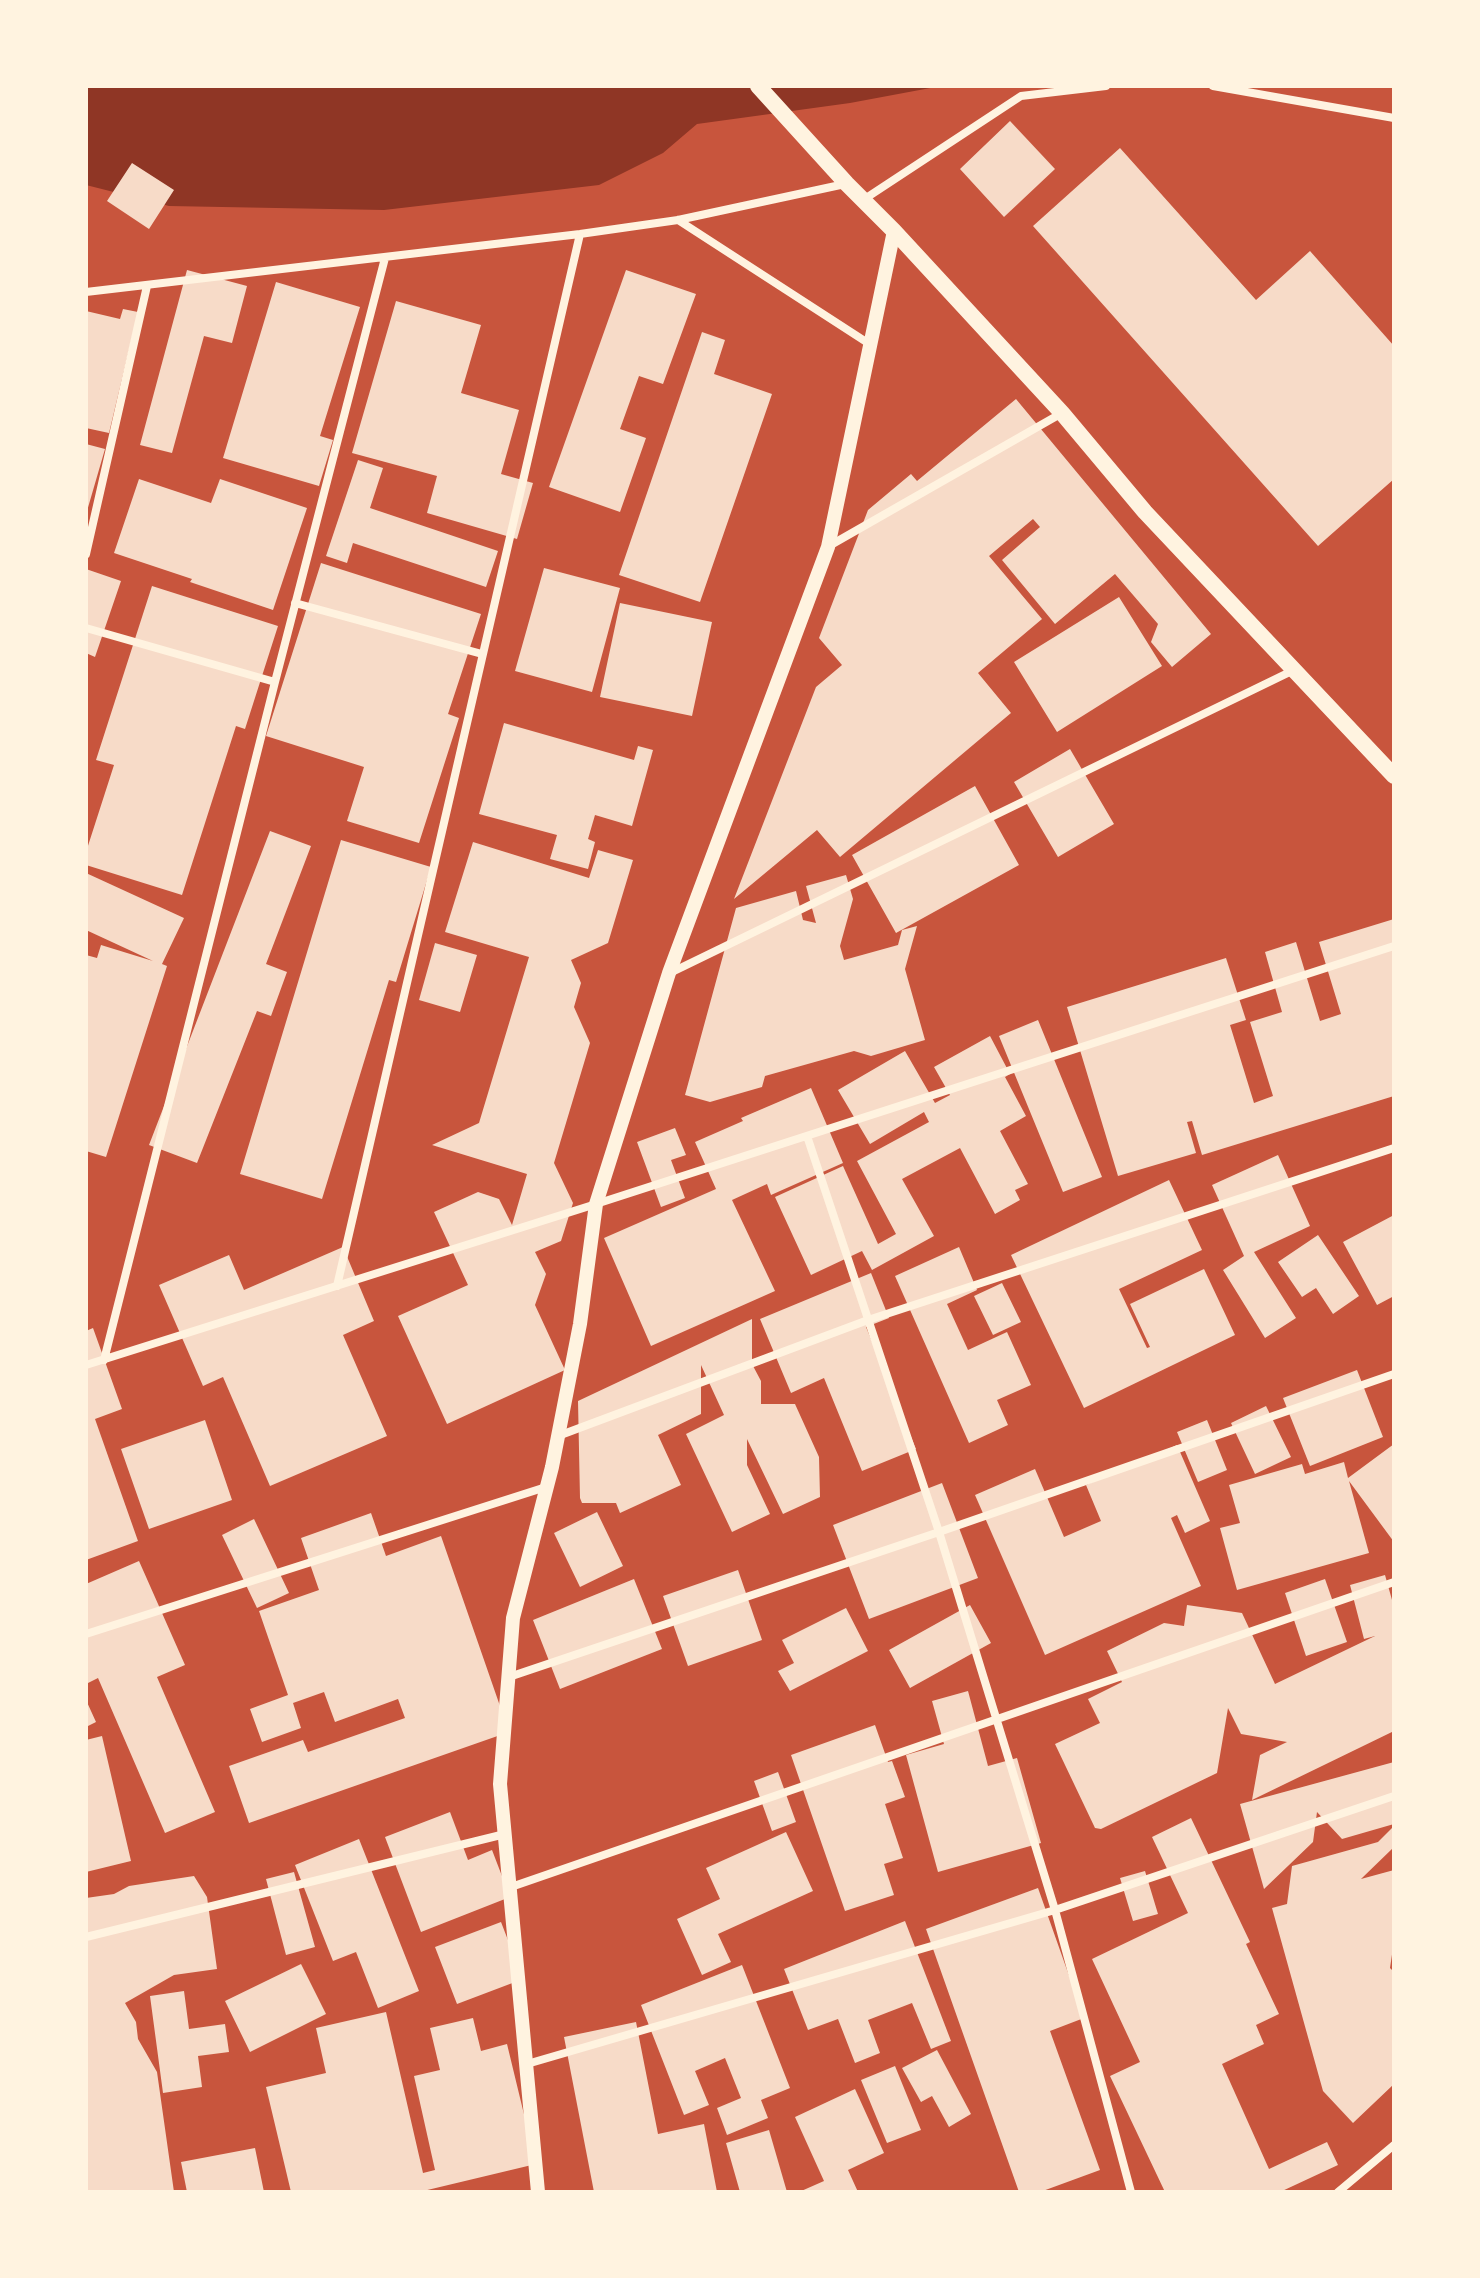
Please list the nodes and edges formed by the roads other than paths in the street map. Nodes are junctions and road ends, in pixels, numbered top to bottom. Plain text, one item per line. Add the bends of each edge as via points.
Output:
1 (758, 86) edge
2 (1106, 86) edge
3 (1213, 86) edge
4 (1394, 118) edge
5 (847, 184) junction
6 (863, 200) junction
7 (678, 220) junction
8 (894, 231) junction
9 (580, 234) junction
10 (385, 258) junction
11 (147, 286) junction
12 (86, 292) edge
13 (871, 345) junction
14 (1062, 413) junction
15 (828, 547) junction
16 (86, 554) edge
17 (295, 603) junction
18 (86, 628) edge
19 (482, 654) junction
20 (1294, 670) junction
21 (275, 682) junction
22 (1394, 776) edge
23 (1394, 946) edge
24 (669, 973) junction
25 (807, 1136) junction
26 (1394, 1148) edge
27 (596, 1204) junction
28 (337, 1286) junction
29 (868, 1320) junction
30 (104, 1360) junction
31 (86, 1365) edge
32 (1394, 1374) edge
33 (557, 1436) junction
34 (546, 1487) junction
35 (939, 1532) junction
36 (1394, 1582) edge
37 (86, 1634) edge
38 (509, 1677) junction
39 (996, 1721) junction
40 (1394, 1796) edge
41 (506, 1834) junction
42 (511, 1887) junction
43 (1055, 1910) junction
44 (86, 1937) edge
45 (527, 2064) junction
46 (1394, 2145) edge
47 (538, 2192) edge
48 (1131, 2192) edge
49 (1338, 2192) edge

1 - 5 main road
2 - 6 street via 1021,96
3 - 4 street
5 - 6 main road
5 - 7 street
6 - 8 main road
7 - 9 street
7 - 13 street
8 - 13 street
8 - 14 main road
9 - 10 street
9 - 19 street
10 - 11 street
10 - 17 street
11 - 12 street
11 - 16 street
13 - 15 street
14 - 15 street
14 - 20 main road via 1145,512
15 - 24 street
17 - 19 street
17 - 21 street
18 - 21 street
19 - 28 street
20 - 22 main road
20 - 24 street
21 - 30 street
23 - 25 street
24 - 27 street
25 - 27 street
25 - 29 street
26 - 29 street
27 - 28 street
27 - 33 street via 580,1324
28 - 30 street
29 - 33 street
29 - 35 street
30 - 31 street
32 - 35 street
33 - 34 street
34 - 37 street
34 - 38 street via 513,1618
35 - 38 street
35 - 39 street
36 - 39 street
38 - 41 street via 500,1784
39 - 42 street
39 - 43 street
40 - 43 street
41 - 42 street
41 - 44 street
42 - 45 street
43 - 45 street
43 - 48 street
45 - 47 street
46 - 49 street

